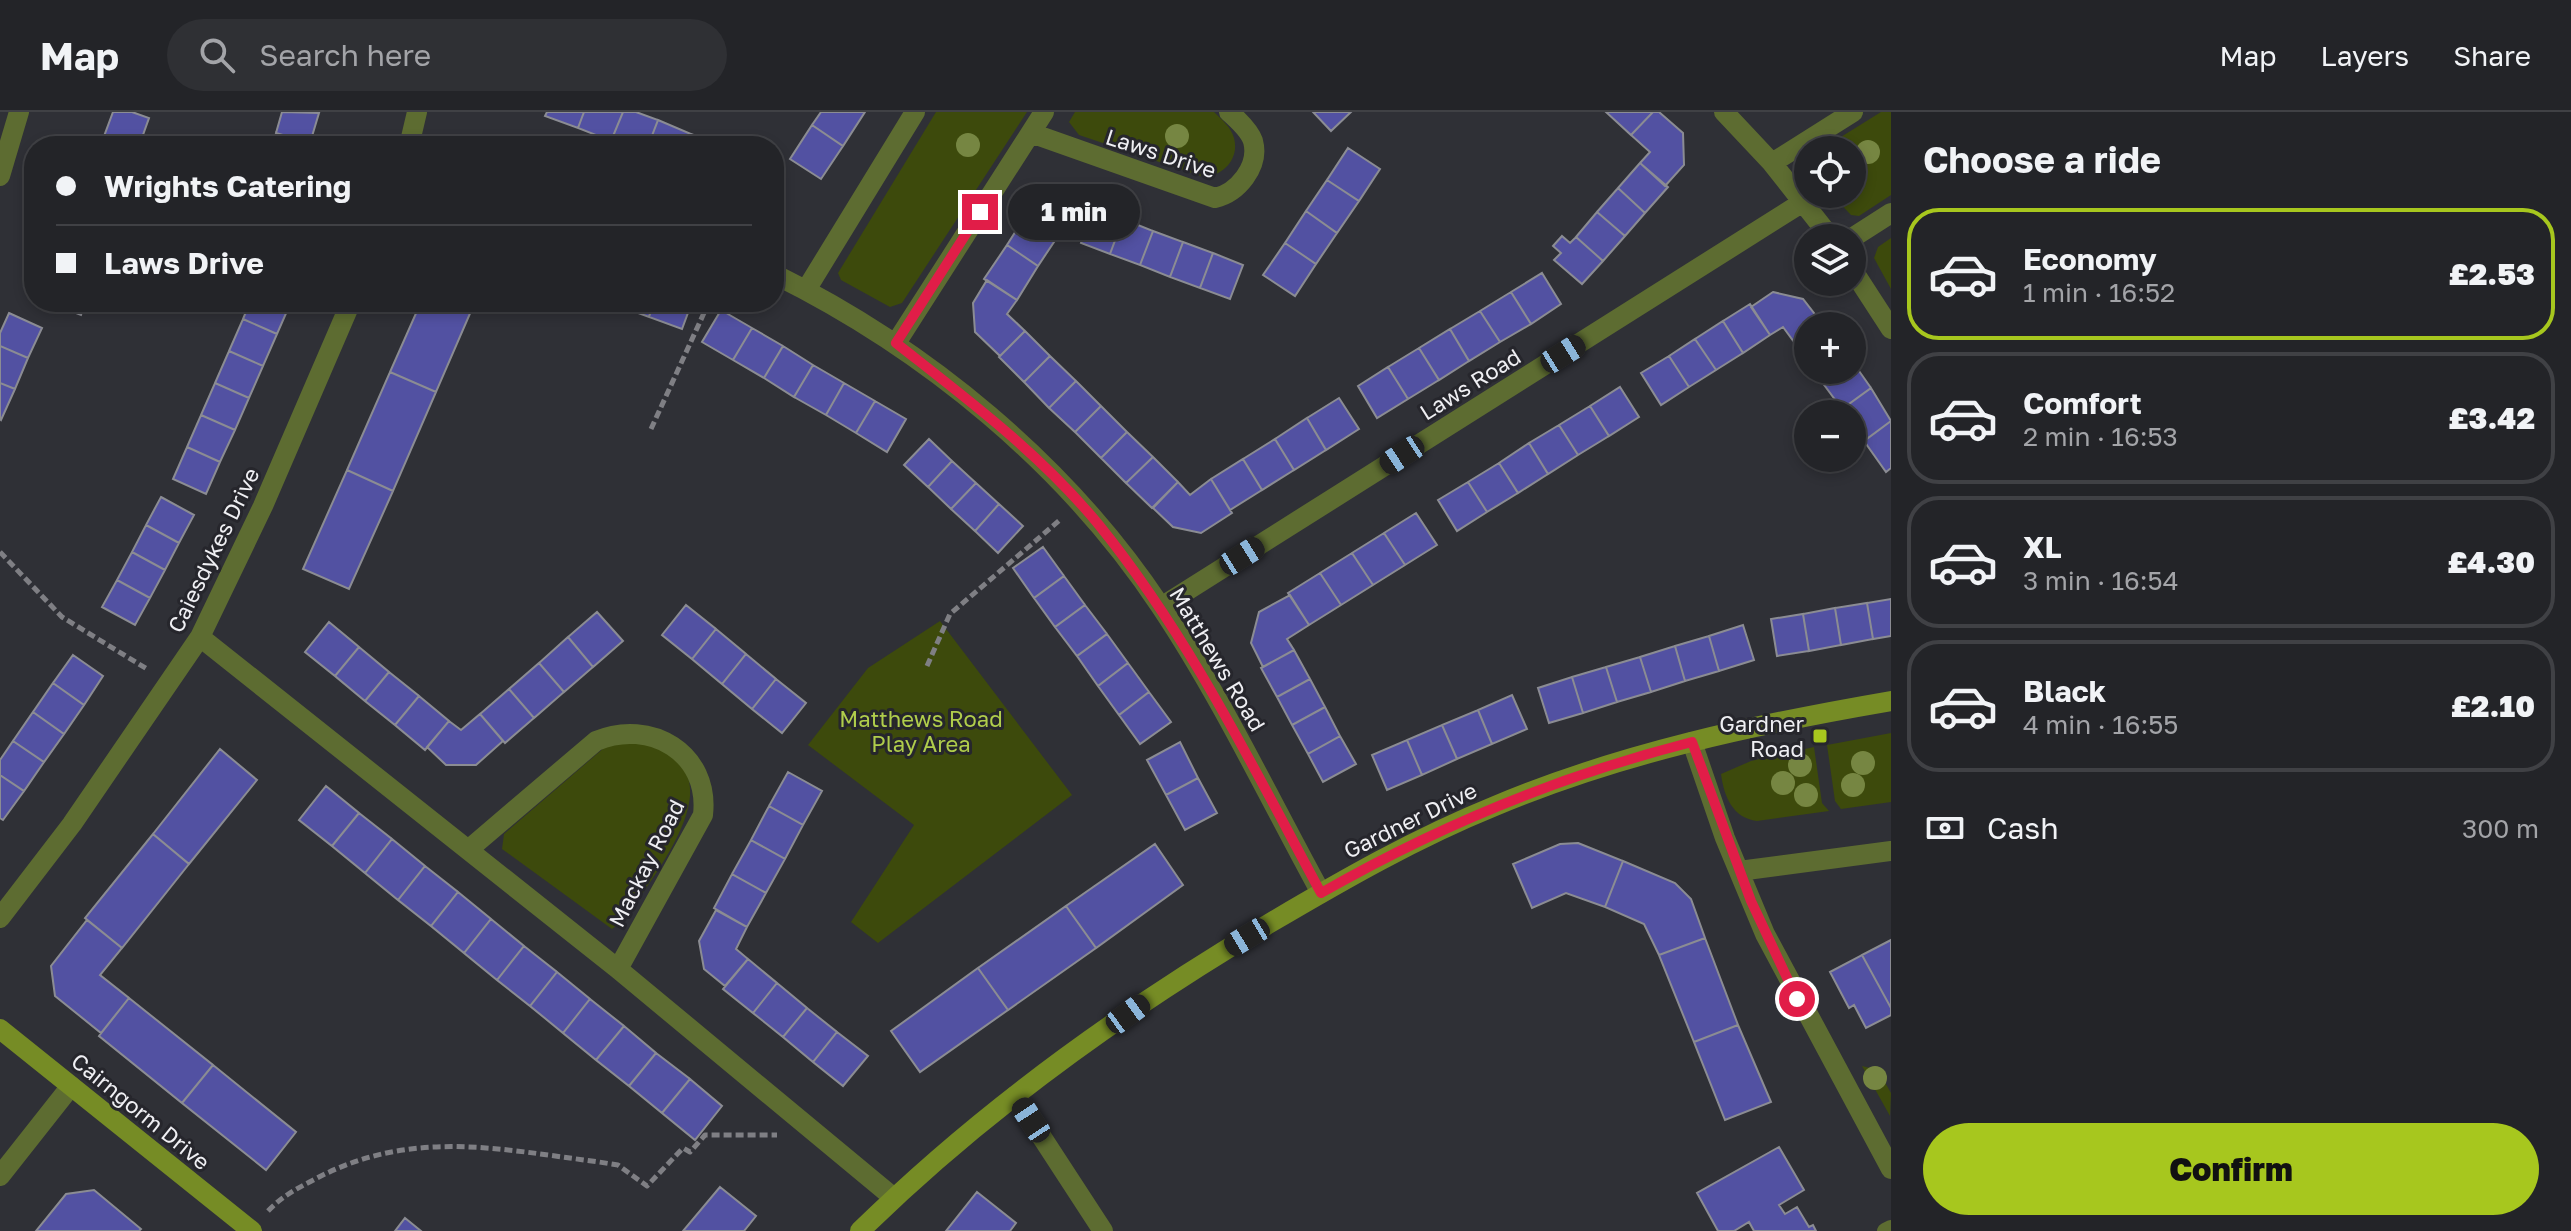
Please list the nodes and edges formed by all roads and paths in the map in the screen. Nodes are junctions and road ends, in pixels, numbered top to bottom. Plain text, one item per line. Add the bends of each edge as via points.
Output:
1 (19, 112) edge
2 (417, 112) edge
3 (915, 112) edge
4 (1044, 112) edge
5 (1229, 112) edge
6 (1724, 112) edge
7 (1853, 112) edge
8 (1031, 133) junction
9 (413, 136) edge
10 (1772, 163) junction
11 (0, 176) edge
12 (1794, 191) edge
13 (1794, 208) edge
14 (1808, 208) edge
15 (1891, 213) edge
16 (1820, 224) edge
17 (1866, 229) edge
18 (784, 279) edge
19 (806, 290) junction
20 (1866, 291) edge
21 (347, 312) edge
22 (704, 312) edge
23 (1891, 329) edge
24 (896, 343) junction
25 (651, 429) dead end
26 (1079, 504) junction
27 (0, 552) edge
28 (1161, 607) junction
29 (200, 637) junction
30 (927, 666) dead end
31 (169, 682) junction
32 (1891, 701) edge
33 (1692, 742) junction
34 (468, 850) junction
35 (1891, 851) edge
36 (1739, 871) junction
37 (1321, 893) junction
38 (0, 918) edge
39 (618, 969) junction
40 (0, 1029) edge
41 (71, 1086) junction
42 (1015, 1096) junction
43 (798, 1117) junction
44 (1886, 1144) edge
45 (1891, 1169) edge
46 (0, 1176) edge
47 (894, 1198) junction
48 (1891, 1228) edge
49 (252, 1231) edge
50 (860, 1231) edge
51 (1103, 1231) edge
52 (1885, 1231) edge

1 - 11 street
2 - 9 street
3 - 19 street
4 - 8 street
5 - 8 street, Laws Drive via 1253,140 1254,159 1230,194 1215,198
6 - 10 street
7 - 10 street
8 - 24 street
10 - 12 street
13 - 28 street, Laws Road
14 - 16 street
15 - 17 street
18 - 19 street, Matthews Road
19 - 24 street, Matthews Road
20 - 23 street
21 - 29 street, Caiesdykes Drive
22 - 25 path
24 - 26 street, Matthews Road via 1011,433
26 - 28 street, Matthews Road
26 - 30 path via 950,614
27 - 31 path via 62,617
28 - 37 street, Matthews Road
29 - 31 street, Caiesdykes Drive
29 - 34 street, Mackay Road
31 - 38 street, Caiesdykes Drive
32 - 33 street, Gardner Drive
33 - 36 street
33 - 37 street, Gardner Drive via 1498,805
34 - 39 street, Mackay Road
34 - 39 street, Mackay Road via 596,741 614,734 647,733 677,751 697,774 703,815
35 - 36 street
36 - 44 street via 1785,977
37 - 42 street, Gardner Drive via 1173,981
39 - 43 street, Mackay Road
40 - 41 street, Cairngorm Drive
41 - 46 street
41 - 49 street, Cairngorm Drive
42 - 47 street, Gardner Drive
42 - 51 street
43 - 47 street, Mackay Road
43 - 49 path via 781,1135 705,1135 690,1152 683,1148 647,1186 618,1165 476,1146 437,1144 374,1154 285,1195
44 - 45 street
47 - 50 street, Gardner Drive
48 - 52 lane

